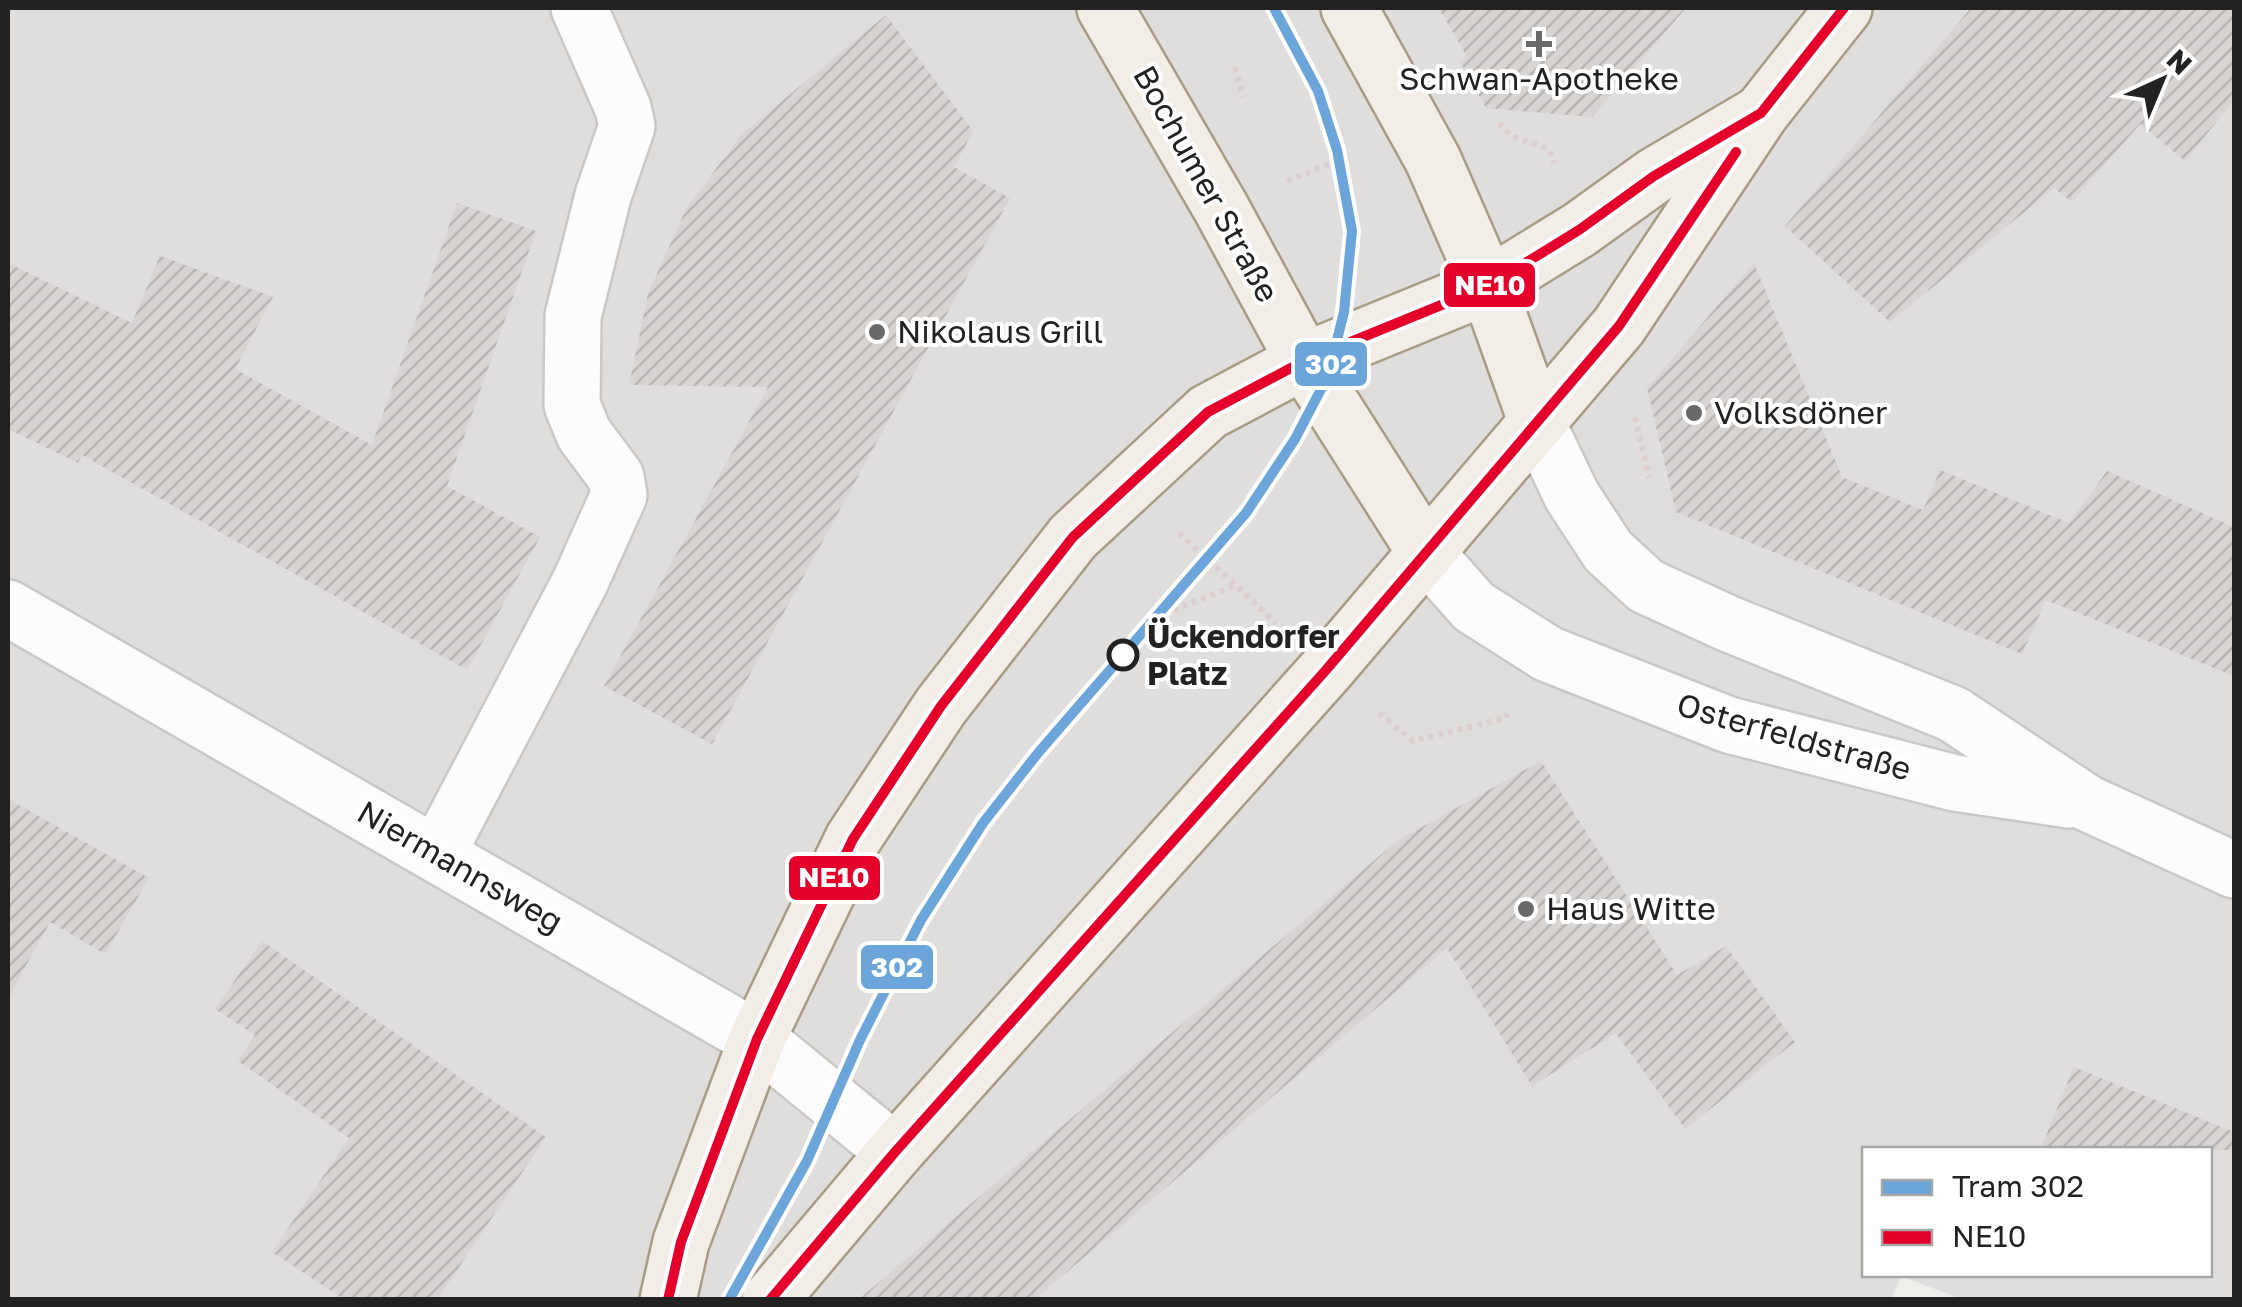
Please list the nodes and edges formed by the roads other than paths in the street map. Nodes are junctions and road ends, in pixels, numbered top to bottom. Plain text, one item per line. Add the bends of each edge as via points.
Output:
1 (579, 8) edge
2 (1106, 8) edge
3 (1349, 8) edge
4 (1844, 8) edge
5 (1761, 113) junction
6 (1488, 286) junction
7 (1304, 361) junction
8 (1537, 423) junction
9 (1426, 553) junction
10 (8, 608) edge
11 (2087, 803) junction
12 (437, 854) junction
13 (2234, 870) edge
14 (757, 1040) junction
15 (895, 1152) junction
16 (668, 1300) edge
17 (770, 1300) edge

1 - 12 street via 626,126 573,316 572,405 584,434 616,476 619,494
2 - 7 main road, Bochumer Straße
3 - 6 main road via 1433,160
4 - 5 main road
5 - 6 main road
5 - 8 main road via 1619,326
6 - 7 main road
6 - 8 main road
7 - 9 main road
7 - 14 main road via 1208,412 1074,537 941,706 853,839
8 - 9 main road
8 - 11 street, Osterfeldstraße via 1608,551 1646,586 1953,714
9 - 11 street, Osterfeldstraße via 1474,608 1548,654 1729,725 1955,783
9 - 15 main road
10 - 12 street, Niermannsweg
11 - 13 street, Osterfeldstraße
12 - 14 street, Niermannsweg
14 - 15 street, Niermannsweg
14 - 16 main road via 681,1242
15 - 17 main road

